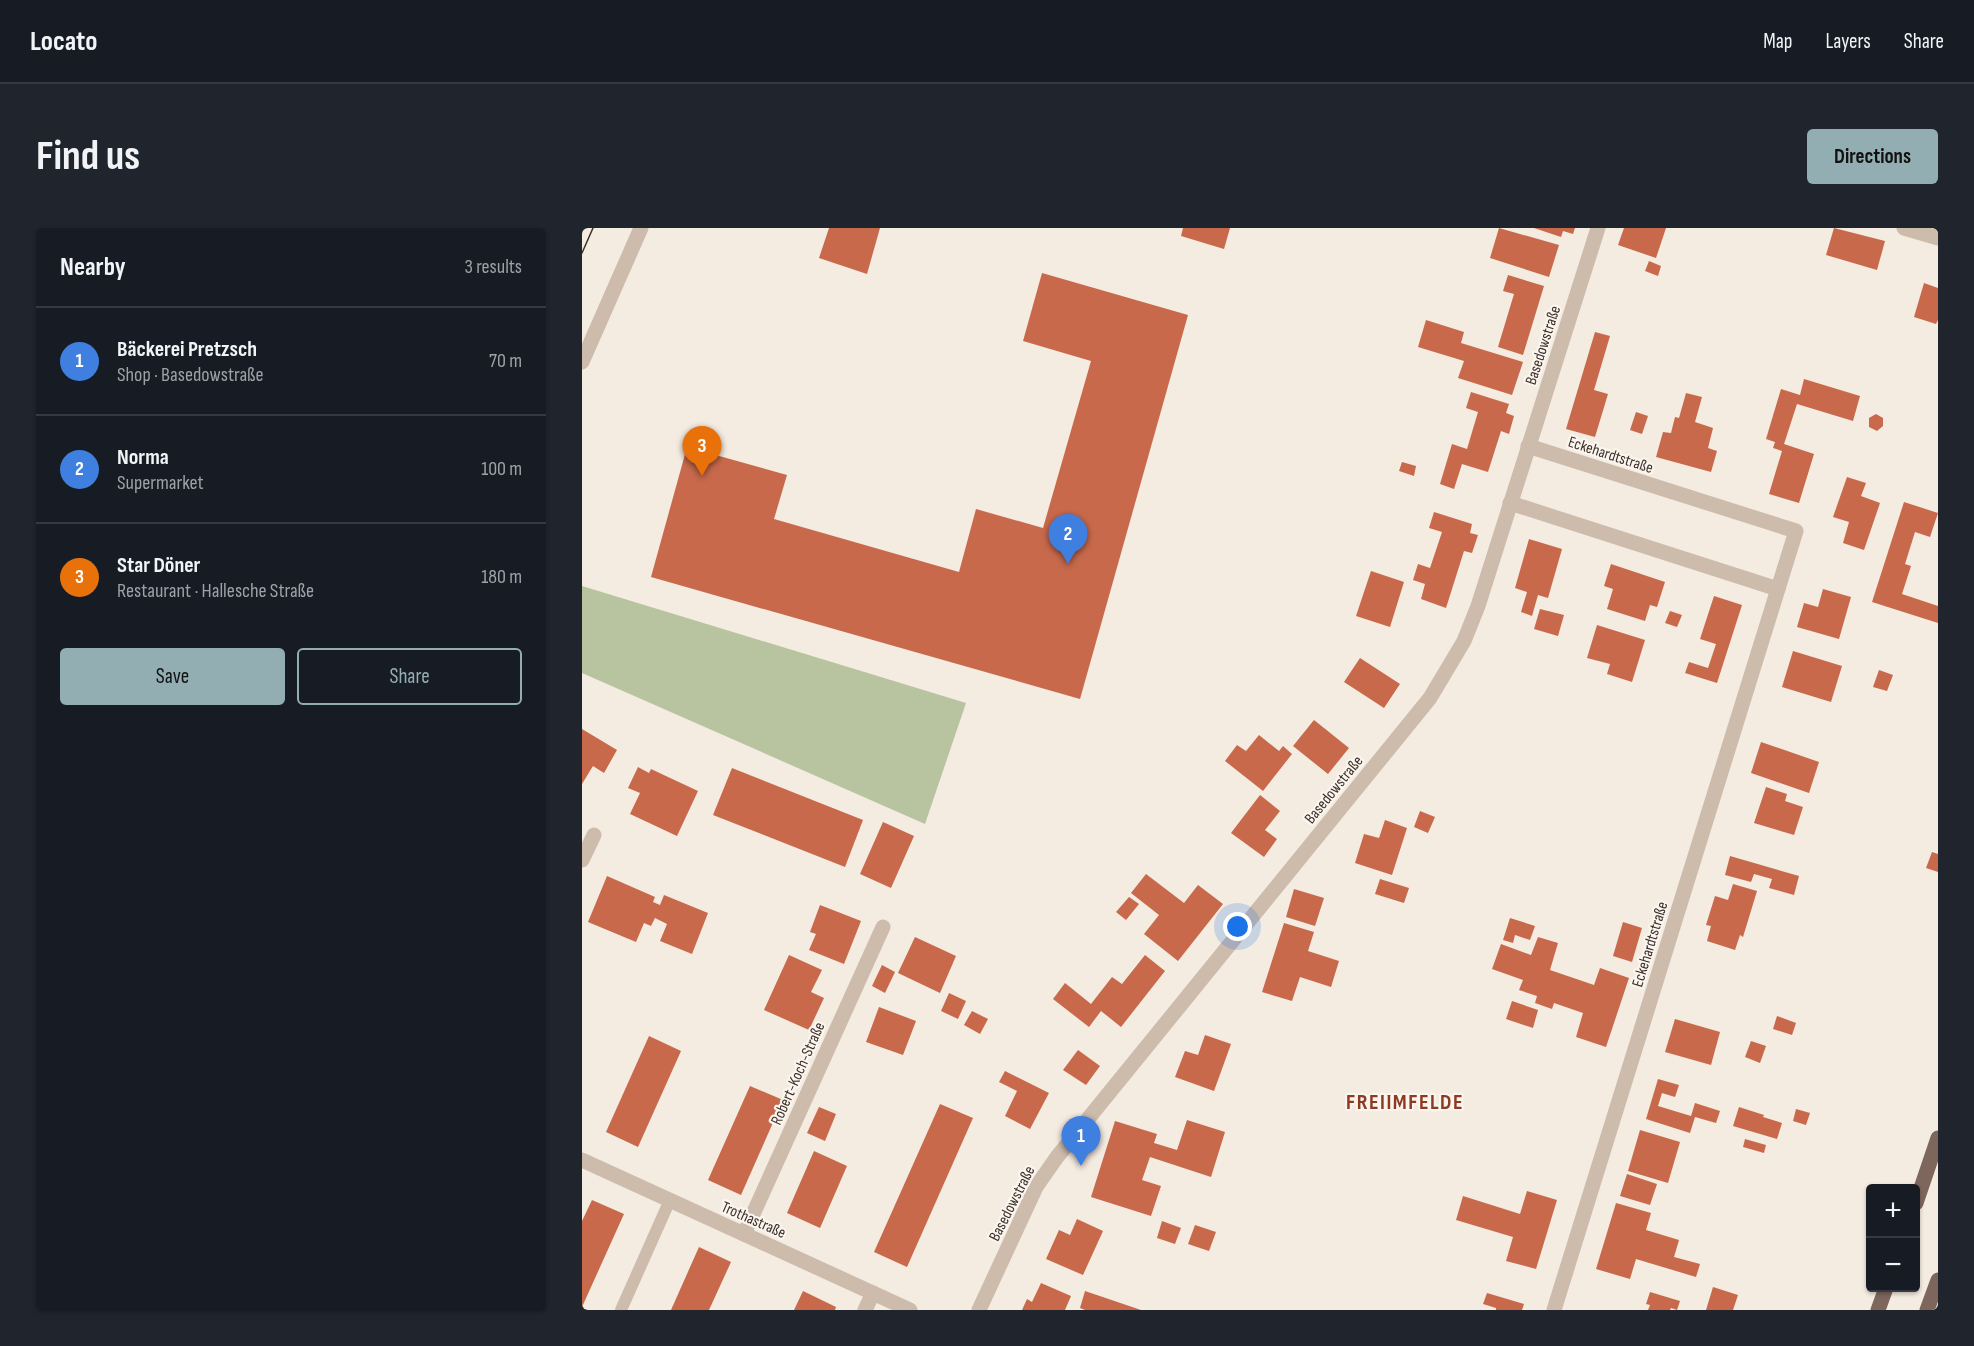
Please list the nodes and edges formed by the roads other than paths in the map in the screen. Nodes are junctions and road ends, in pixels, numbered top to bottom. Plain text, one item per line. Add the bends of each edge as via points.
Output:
1 (641, 228) edge
2 (1598, 228) edge
3 (1904, 228) edge
4 (1938, 238) edge
5 (582, 362) edge
6 (1528, 446) junction
7 (1510, 503) junction
8 (1778, 589) junction
9 (594, 835) dead end
10 (582, 860) edge
11 (883, 927) dead end
12 (1938, 1138) edge
13 (582, 1160) edge
14 (1920, 1191) edge
15 (670, 1200) junction
16 (744, 1234) junction
17 (1938, 1280) edge
18 (1884, 1292) edge
19 (873, 1293) junction
20 (621, 1310) edge
21 (865, 1310) edge
22 (910, 1310) edge
23 (979, 1310) edge
24 (1554, 1310) edge
25 (1878, 1310) edge
26 (1928, 1310) edge

1 - 5 street
2 - 6 street, Basedowstraße
3 - 4 street
6 - 7 street, Basedowstraße
6 - 8 street, Eckehardtstraße via 1796,531
7 - 8 street
7 - 23 street, Basedowstraße via 1464,641 1430,698 1057,1157 1036,1187
8 - 24 street, Eckehardtstraße
9 - 10 street
11 - 16 street, Robert-Koch-Straße
12 - 14 main road
13 - 15 street, Trothastraße
15 - 16 street, Trothastraße
15 - 20 lane
16 - 19 street, Trothastraße
17 - 26 main road
18 - 25 main road
19 - 21 street
19 - 22 street, Trothastraße

